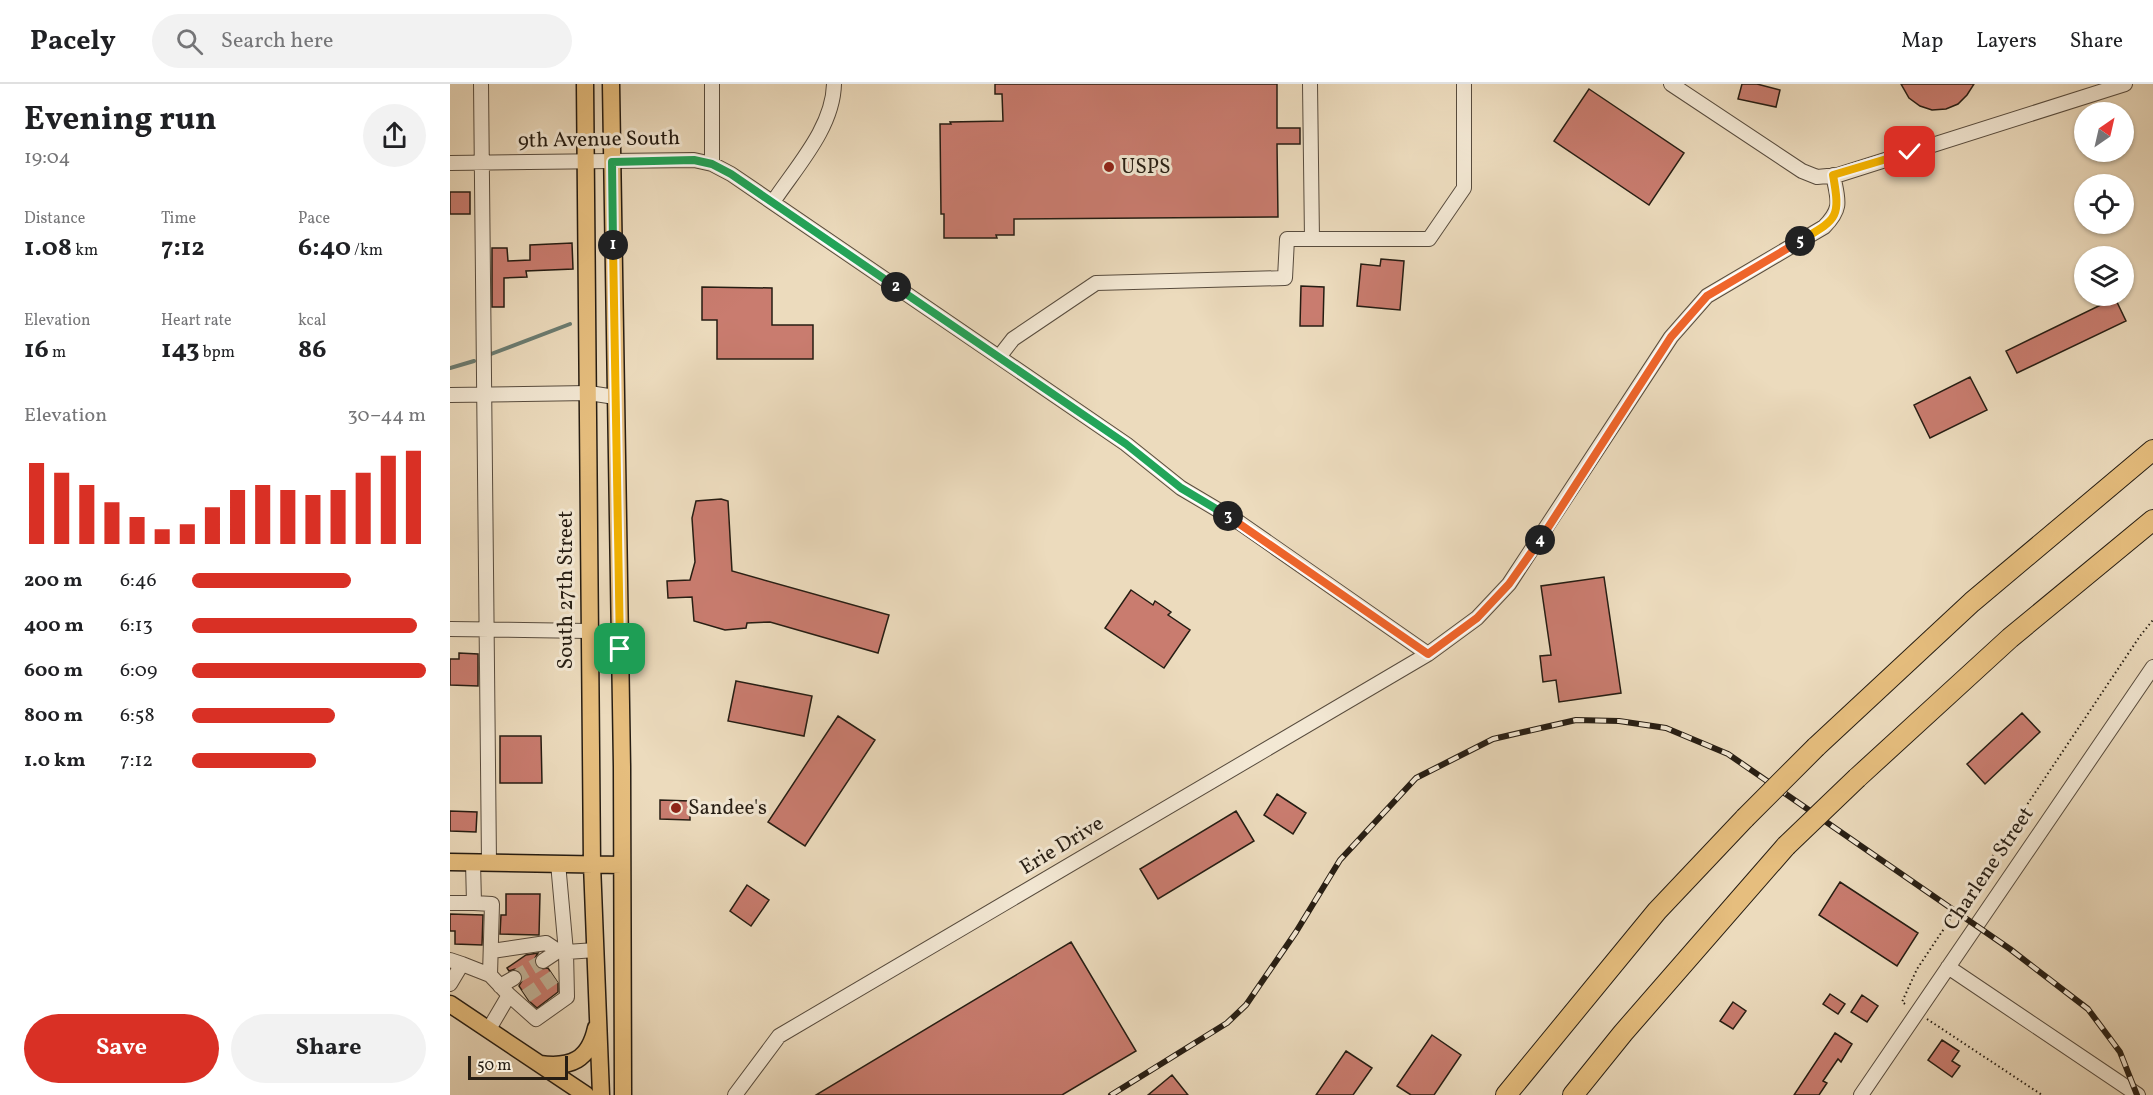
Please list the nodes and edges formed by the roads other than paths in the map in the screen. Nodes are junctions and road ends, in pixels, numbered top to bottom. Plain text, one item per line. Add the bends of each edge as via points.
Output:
1 (481, 84) edge
2 (585, 84) edge
3 (611, 84) edge
4 (712, 84) edge
5 (834, 84) edge
6 (1310, 84) edge
7 (1464, 84) edge
8 (1671, 84) edge
9 (2125, 84) edge
10 (586, 162) junction
11 (612, 162) junction
12 (450, 163) edge
13 (482, 163) junction
14 (712, 164) junction
15 (1833, 175) junction
16 (773, 202) junction
17 (1312, 239) junction
18 (999, 357) junction
19 (484, 393) junction
20 (589, 393) junction
21 (450, 395) edge
22 (615, 397) junction
23 (2153, 450) edge
24 (2153, 520) edge
25 (450, 629) edge
26 (485, 629) junction
27 (588, 631) junction
28 (1428, 654) junction
29 (2153, 667) edge
30 (450, 862) edge
31 (481, 862) junction
32 (558, 863) junction
33 (592, 864) junction
34 (622, 864) junction
35 (450, 903) edge
36 (474, 903) junction
37 (596, 950) junction
38 (492, 951) junction
39 (562, 952) junction
40 (543, 961) tunnel mouth
41 (456, 962) edge
42 (1948, 967) junction
43 (567, 969) junction
44 (490, 975) junction
45 (554, 977) tunnel mouth
46 (513, 978) dead end
47 (450, 984) edge
48 (513, 995) junction
49 (450, 1004) edge
50 (598, 1018) junction
51 (489, 1029) junction
52 (539, 1063) junction
53 (564, 1095) edge
54 (586, 1095) edge
55 (602, 1095) edge
56 (623, 1095) edge
57 (735, 1095) edge
58 (1506, 1095) edge
59 (1573, 1095) edge
60 (1861, 1095) edge
61 (2138, 1095) edge

1 - 13 street
2 - 10 main road, South 27th Street
3 - 11 main road
4 - 14 street
5 - 16 street via 834,99 821,131
6 - 17 street
7 - 17 street via 1464,188 1429,239
8 - 15 street via 1802,171 1817,177
9 - 15 street
10 - 11 street, 9th Avenue South
10 - 13 street, 9th Avenue South
10 - 20 main road, South 27th Street
11 - 14 street, 9th Avenue South via 694,160
11 - 22 main road
12 - 13 street, 9th Avenue South
13 - 19 street
14 - 16 street, 9th Avenue South
15 - 28 street, Erie Drive via 1838,199 1836,215 1824,227 1707,296 1671,337 1509,584 1477,618
16 - 18 street, 9th Avenue South
17 - 18 street via 1287,239 1286,278 1096,284 1013,339
18 - 28 street, 9th Avenue South via 1126,444 1181,488 1240,523
19 - 20 street
19 - 21 street
19 - 26 street
20 - 22 street
20 - 27 main road, South 27th Street
22 - 34 main road
23 - 58 highway, bridge via 1972,602 1816,747 1656,911
24 - 59 highway, bridge via 2010,638 1786,846
25 - 26 street
26 - 27 street
26 - 31 street
27 - 33 main road, South 27th Street
28 - 57 street, Erie Drive via 779,1036
29 - 42 street, Charlene Street
30 - 31 main road
31 - 32 main road
31 - 36 street
32 - 33 main road
32 - 39 street
33 - 34 main road
33 - 37 main road, South 27th Street
34 - 56 main road
35 - 36 street
36 - 38 street via 492,904
37 - 39 street
37 - 50 main road, South 27th Street
38 - 39 street via 546,943
38 - 44 street
39 - 40 street
39 - 43 street
41 - 44 street
41 - 47 street
42 - 60 street, Charlene Street
42 - 61 street
43 - 45 street
43 - 48 street via 567,997 536,1018
44 - 48 street
46 - 48 street
48 - 51 street
49 - 51 main road
50 - 52 main road via 591,1045 581,1057 558,1066
50 - 55 main road, South 27th Street
51 - 52 main road
52 - 53 main road
52 - 54 main road

